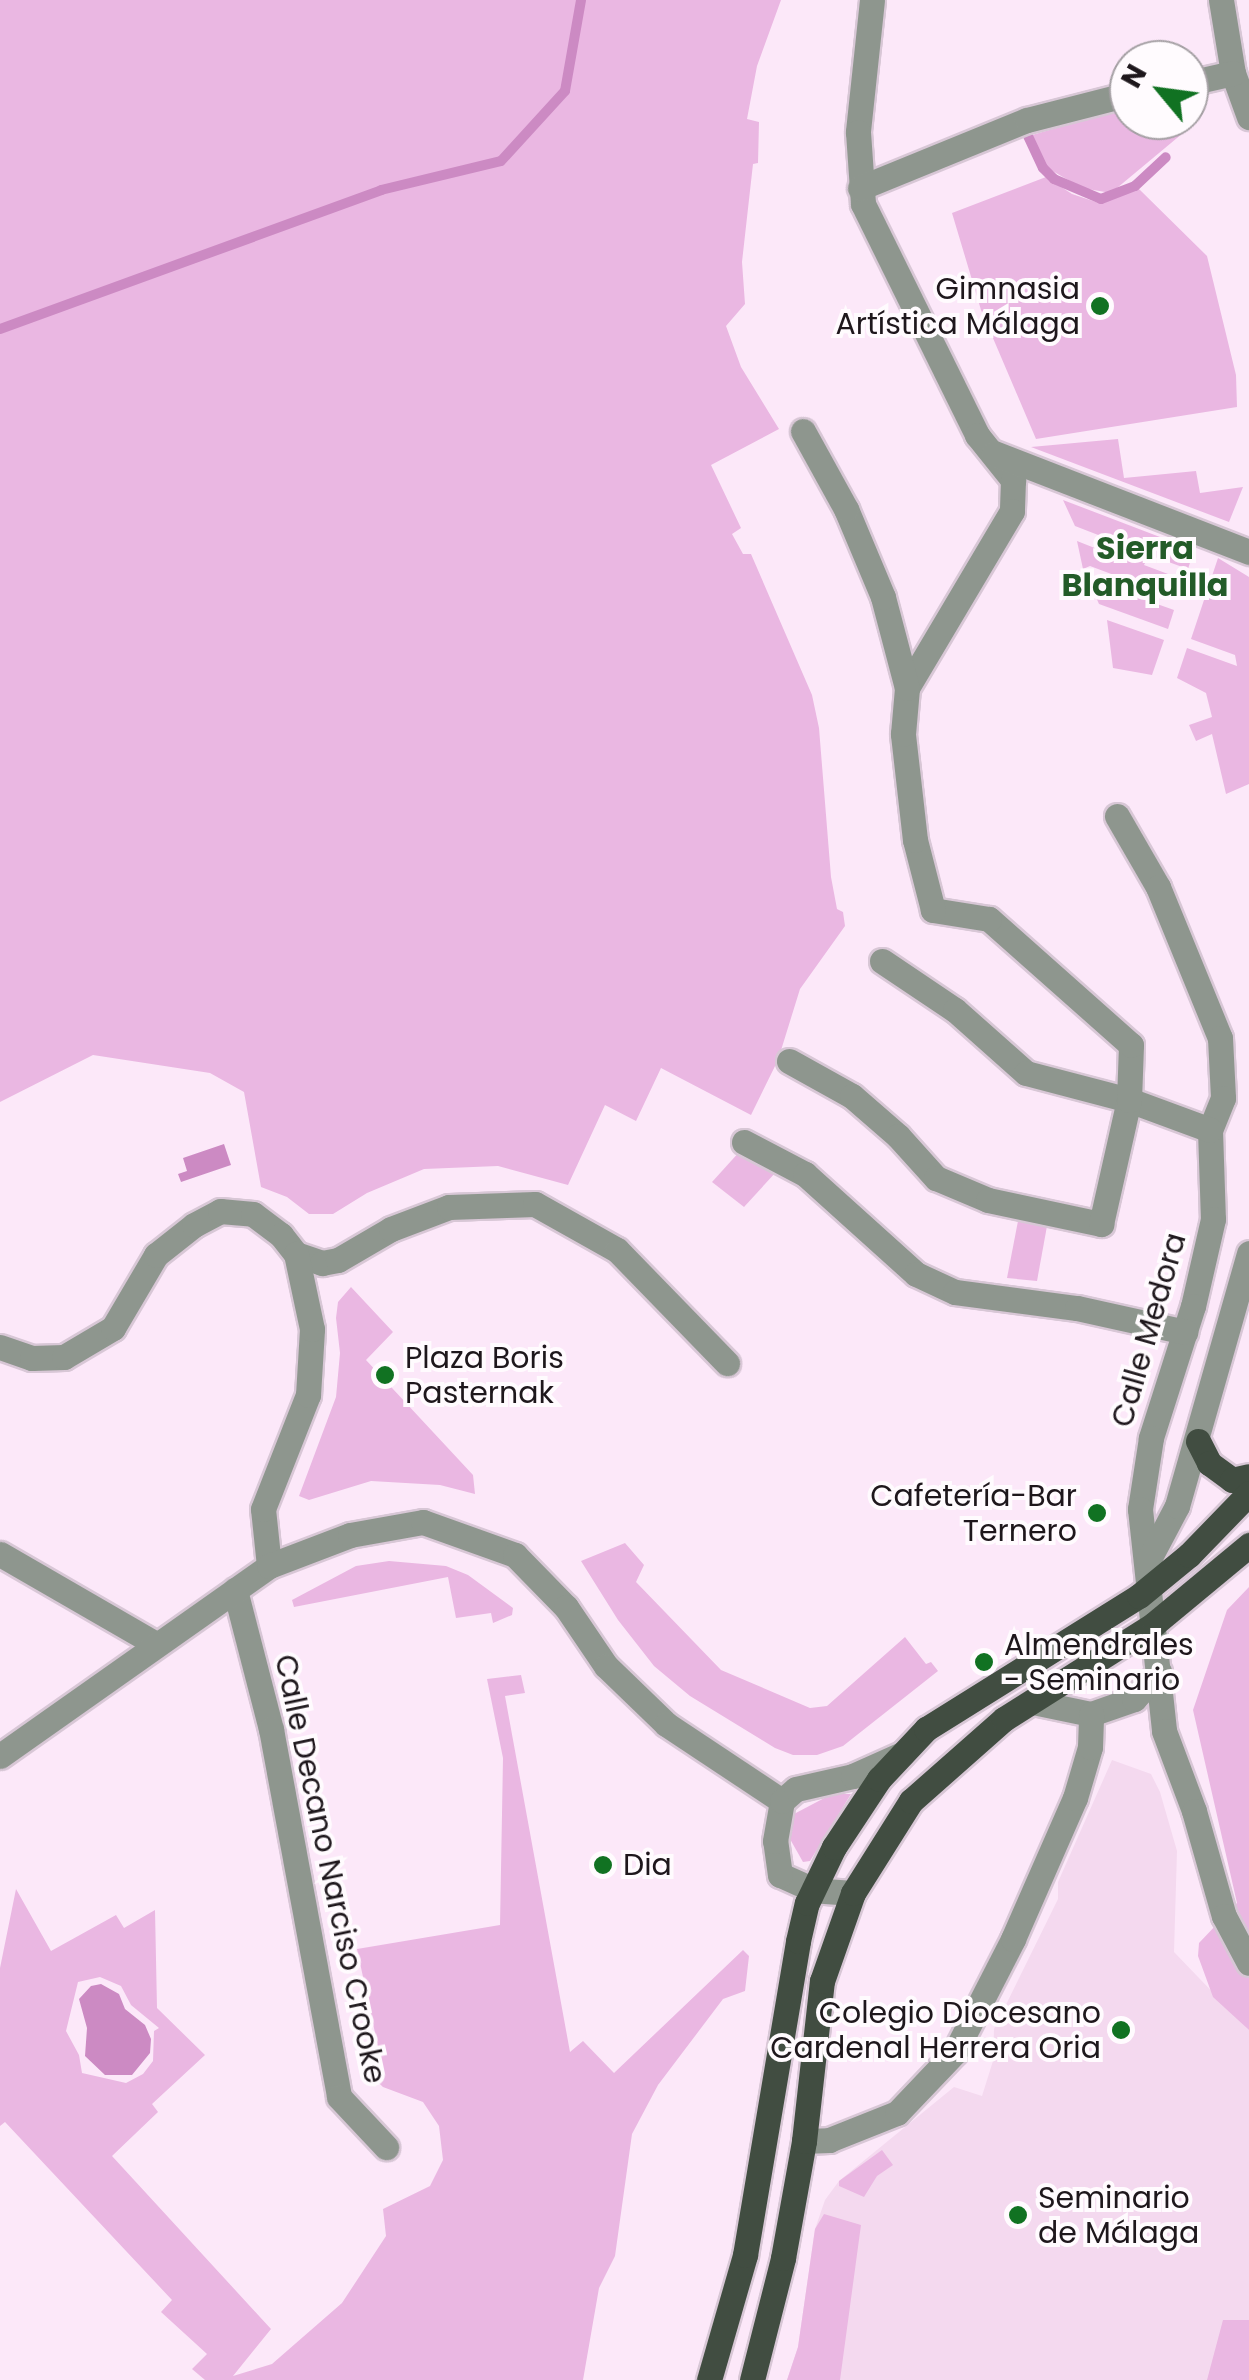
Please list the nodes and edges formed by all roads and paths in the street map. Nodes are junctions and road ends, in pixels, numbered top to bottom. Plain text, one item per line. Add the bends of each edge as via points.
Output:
1 (872, 0) edge
2 (1221, 0) edge
3 (1233, 73) junction
4 (1209, 78) edge
5 (1109, 99) edge
6 (1249, 117) edge
7 (860, 188) junction
8 (803, 431) dead end
9 (994, 454) junction
10 (1249, 552) edge
11 (907, 688) junction
12 (1117, 816) dead end
13 (882, 962) dead end
14 (789, 1062) dead end
15 (1129, 1100) junction
16 (1210, 1130) junction
17 (744, 1142) dead end
18 (1249, 1253) edge
19 (296, 1254) junction
20 (1185, 1332) junction
21 (0, 1347) edge
22 (727, 1363) dead end
23 (1198, 1442) junction
24 (1249, 1476) edge
25 (1249, 1493) edge
26 (1249, 1545) edge
27 (0, 1554) edge
28 (270, 1566) junction
29 (1150, 1574) junction
30 (235, 1590) junction
31 (1154, 1624) junction
32 (156, 1644) junction
33 (1159, 1672) junction
34 (1032, 1702) junction
35 (1091, 1714) junction
36 (902, 1754) junction
37 (0, 1756) edge
38 (782, 1801) junction
39 (814, 1890) junction
40 (853, 1892) junction
41 (1249, 1963) edge
42 (804, 2141) junction
43 (386, 2147) dead end
44 (709, 2380) edge
45 (752, 2380) edge

1 - 7 street via 858,132
2 - 3 street
3 - 4 street
3 - 6 street
5 - 7 street via 1026,120
7 - 9 street via 977,436
8 - 11 street via 846,508 883,597
9 - 10 street
9 - 11 street via 1013,480 1012,511
11 - 15 street via 903,734 914,840 933,910 988,919 1132,1046
12 - 16 street, Calle Medora via 1158,887 1220,1038 1223,1098
13 - 15 street via 955,1010 1026,1073
14 - 15 street via 852,1096 936,1178 988,1200 1101,1224
15 - 16 street
16 - 20 street, Calle Medora via 1213,1218
17 - 20 street via 804,1174 916,1274 954,1292 1077,1308
18 - 23 street
19 - 21 street via 253,1214 220,1212 156,1255 113,1328 64,1356 32,1358
19 - 22 street via 338,1260 391,1228 449,1207 535,1204 617,1250
19 - 28 street via 312,1329 308,1395 263,1509
20 - 29 street, Calle Medora via 1152,1438 1140,1510
23 - 24 main road via 1209,1463 1232,1480
23 - 29 street
25 - 29 main road via 1189,1555
26 - 31 main road
27 - 32 street
28 - 30 street
28 - 38 street via 350,1535 424,1522 515,1556 566,1608 606,1666 666,1724
29 - 31 street, Calle Medora
29 - 36 main road via 926,1729
30 - 32 street
30 - 43 street, Calle Decano Narciso Crooke via 271,1729 339,2096
31 - 33 street, Calle Medora
31 - 34 main road
32 - 37 street
33 - 35 street via 1134,1700
33 - 41 street, Calle Medora via 1164,1731 1224,1916
34 - 35 street
34 - 40 main road via 911,1801
35 - 42 street via 1090,1748 1075,1798 955,2052 897,2113 830,2140
36 - 38 street via 853,1776 796,1789
36 - 39 main road via 834,1847
38 - 39 street via 775,1841 780,1875
39 - 40 street
39 - 44 main road via 792,1970 745,2255
40 - 42 main road via 822,1981
42 - 45 main road

